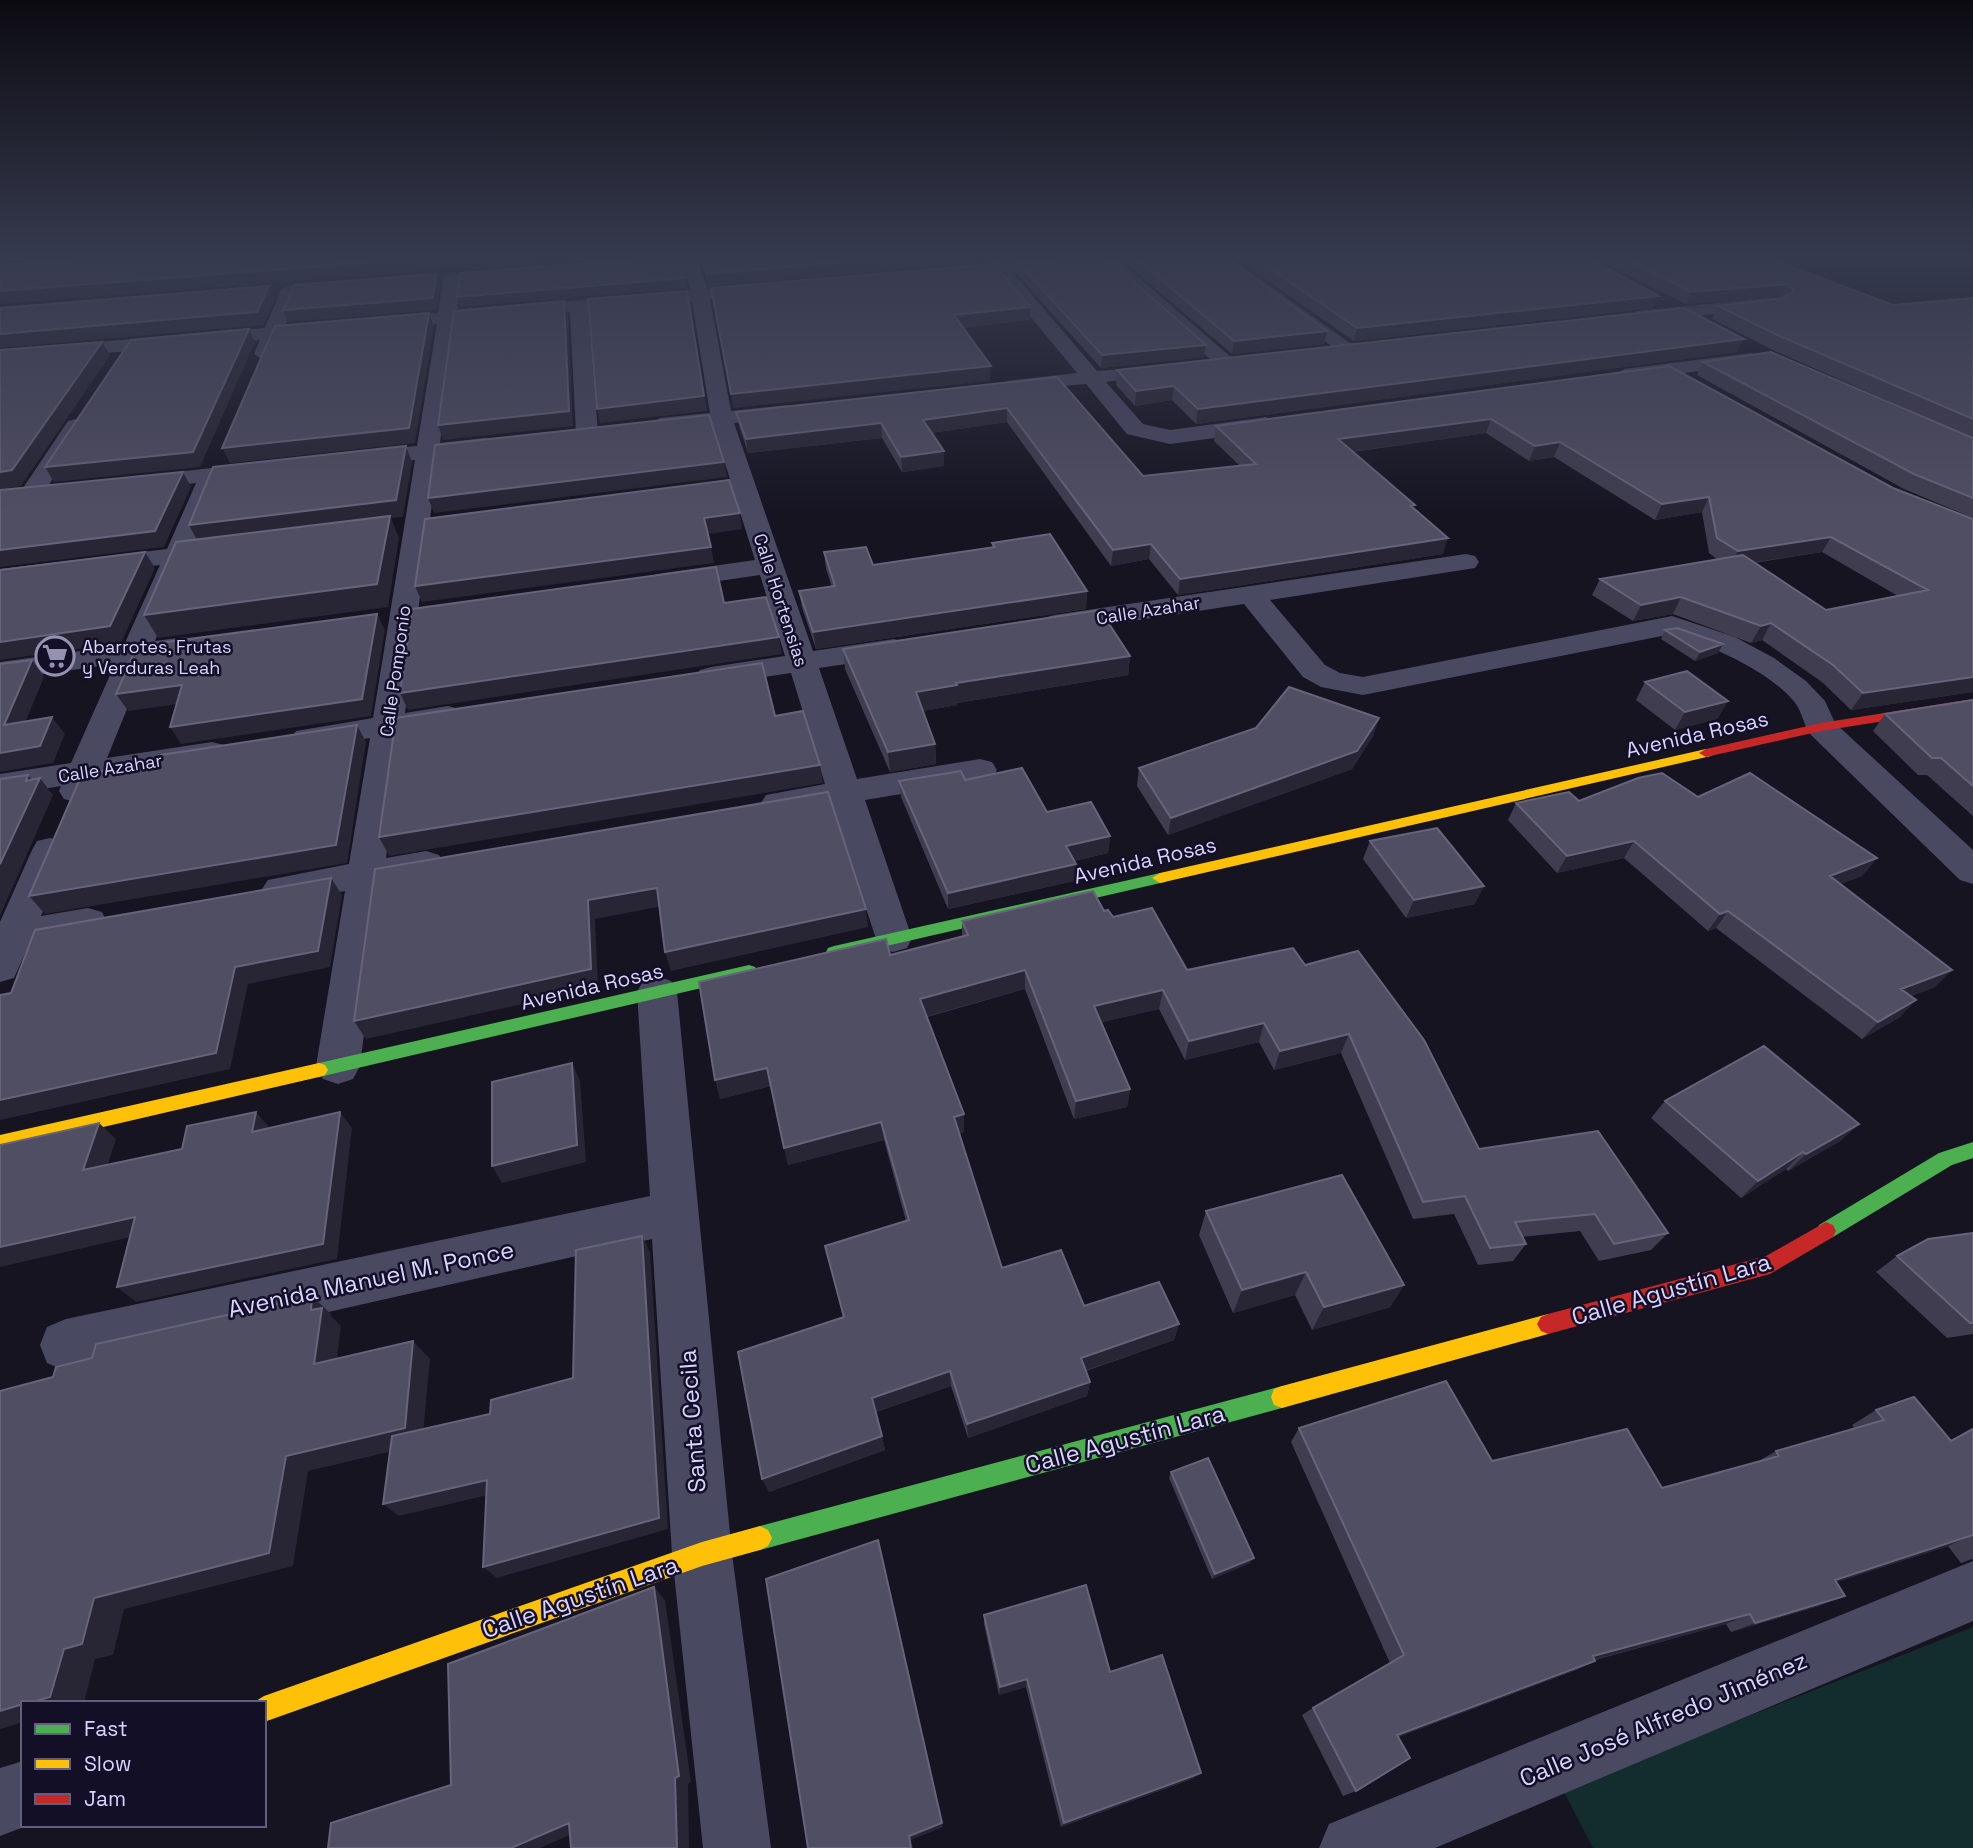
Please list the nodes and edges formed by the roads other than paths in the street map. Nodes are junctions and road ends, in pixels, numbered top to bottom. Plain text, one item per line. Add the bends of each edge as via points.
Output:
1 (162, 343) edge
2 (268, 343) edge
3 (443, 343) edge
4 (581, 343) edge
5 (709, 343) edge
6 (1063, 343) edge
7 (1210, 343) edge
8 (1346, 343) edge
9 (1740, 343) edge
10 (129, 346) junction
11 (1321, 352) edge
12 (0, 356) edge
13 (114, 369) edge
14 (1667, 370) junction
15 (1092, 378) junction
16 (1598, 379) edge
17 (250, 385) edge
18 (982, 390) edge
19 (1703, 390) edge
20 (91, 403) edge
21 (804, 410) edge
22 (722, 419) junction
23 (1280, 422) edge
24 (641, 428) edge
25 (614, 430) edge
26 (587, 433) junction
27 (561, 436) edge
28 (507, 442) edge
29 (428, 451) junction
30 (333, 461) edge
31 (217, 462) junction
32 (279, 467) edge
33 (115, 485) edge
34 (744, 485) junction
35 (59, 491) edge
36 (648, 497) edge
37 (244, 547) edge
38 (177, 555) junction
39 (1466, 562) dead end
40 (771, 566) junction
41 (0, 577) edge
42 (635, 585) edge
43 (1251, 594) junction
44 (1019, 629) edge
45 (216, 642) edge
46 (924, 644) edge
47 (135, 653) junction
48 (802, 662) junction
49 (0, 671) edge
50 (677, 681) edge
51 (1973, 703) edge
52 (470, 713) edge
53 (387, 726) junction
54 (1821, 727) junction
55 (277, 742) edge
56 (236, 749) edge
57 (980, 770) dead end
58 (84, 772) junction
59 (0, 785) edge
60 (844, 792) junction
61 (748, 808) edge
62 (461, 858) edge
63 (1973, 872) edge
64 (365, 874) junction
65 (244, 895) edge
66 (122, 916) edge
67 (893, 938) junction
68 (5, 947) edge
69 (814, 956) edge
70 (762, 968) edge
71 (657, 992) junction
72 (338, 1066) junction
73 (0, 1143) edge
74 (1973, 1150) edge
75 (675, 1212) junction
76 (66, 1345) dead end
77 (702, 1554) junction
78 (1973, 1591) edge
79 (266, 1708) edge
80 (21, 1795) edge
81 (0, 1802) edge
82 (737, 1848) edge
83 (1353, 1848) edge

1 - 10 street
2 - 17 street
3 - 29 street, Calle Pomponio
4 - 26 street
5 - 22 street, Calle Hortensias
6 - 15 street
7 - 15 street via 1233,362
8 - 11 street via 1355,349
9 - 14 street via 1767,357
10 - 12 street
10 - 13 street
14 - 16 street
14 - 19 street
15 - 18 street
15 - 23 street via 1135,429 1146,434 1170,437
20 - 35 street via 21,496
21 - 22 street
22 - 24 street
22 - 34 street, Calle Hortensias
25 - 26 street
26 - 27 street
28 - 29 street
29 - 30 street
29 - 53 street, Calle Pomponio
31 - 32 street
31 - 33 street
31 - 38 street
34 - 36 street
34 - 40 street, Calle Hortensias
37 - 38 street
38 - 41 street
38 - 47 street
39 - 43 street, Calle Azahar
40 - 42 street
40 - 48 street, Calle Hortensias
43 - 44 street, Calle Azahar
43 - 54 street via 1314,671 1332,681 1363,686 1672,625 1689,627 1772,671 1808,699
45 - 47 street
46 - 48 street
47 - 49 street
47 - 58 street
48 - 50 street
48 - 60 street, Calle Hortensias
51 - 54 street, Avenida Rosas
52 - 53 street
53 - 55 street
53 - 64 street, Calle Pomponio
54 - 63 street
54 - 67 street, Avenida Rosas
56 - 58 street, Calle Azahar
57 - 60 street
58 - 59 street, Calle Azahar
58 - 68 street
60 - 61 street
60 - 67 street, Calle Hortensias
62 - 64 street
64 - 65 street
64 - 72 street, Calle Pomponio
66 - 68 street
67 - 69 street, Avenida Rosas
70 - 71 street, Avenida Rosas
71 - 72 street, Avenida Rosas
71 - 75 street, Santa Cecila
72 - 73 street, Avenida Rosas
74 - 77 street, Calle Agustín Lara via 1946,1158 1770,1264
75 - 76 street, Avenida Manuel M. Ponce
75 - 77 street, Santa Cecila
77 - 79 street, Calle Agustín Lara
77 - 82 street, Santa Cecila
78 - 83 street, Calle José Alfredo Jiménez
80 - 81 street

